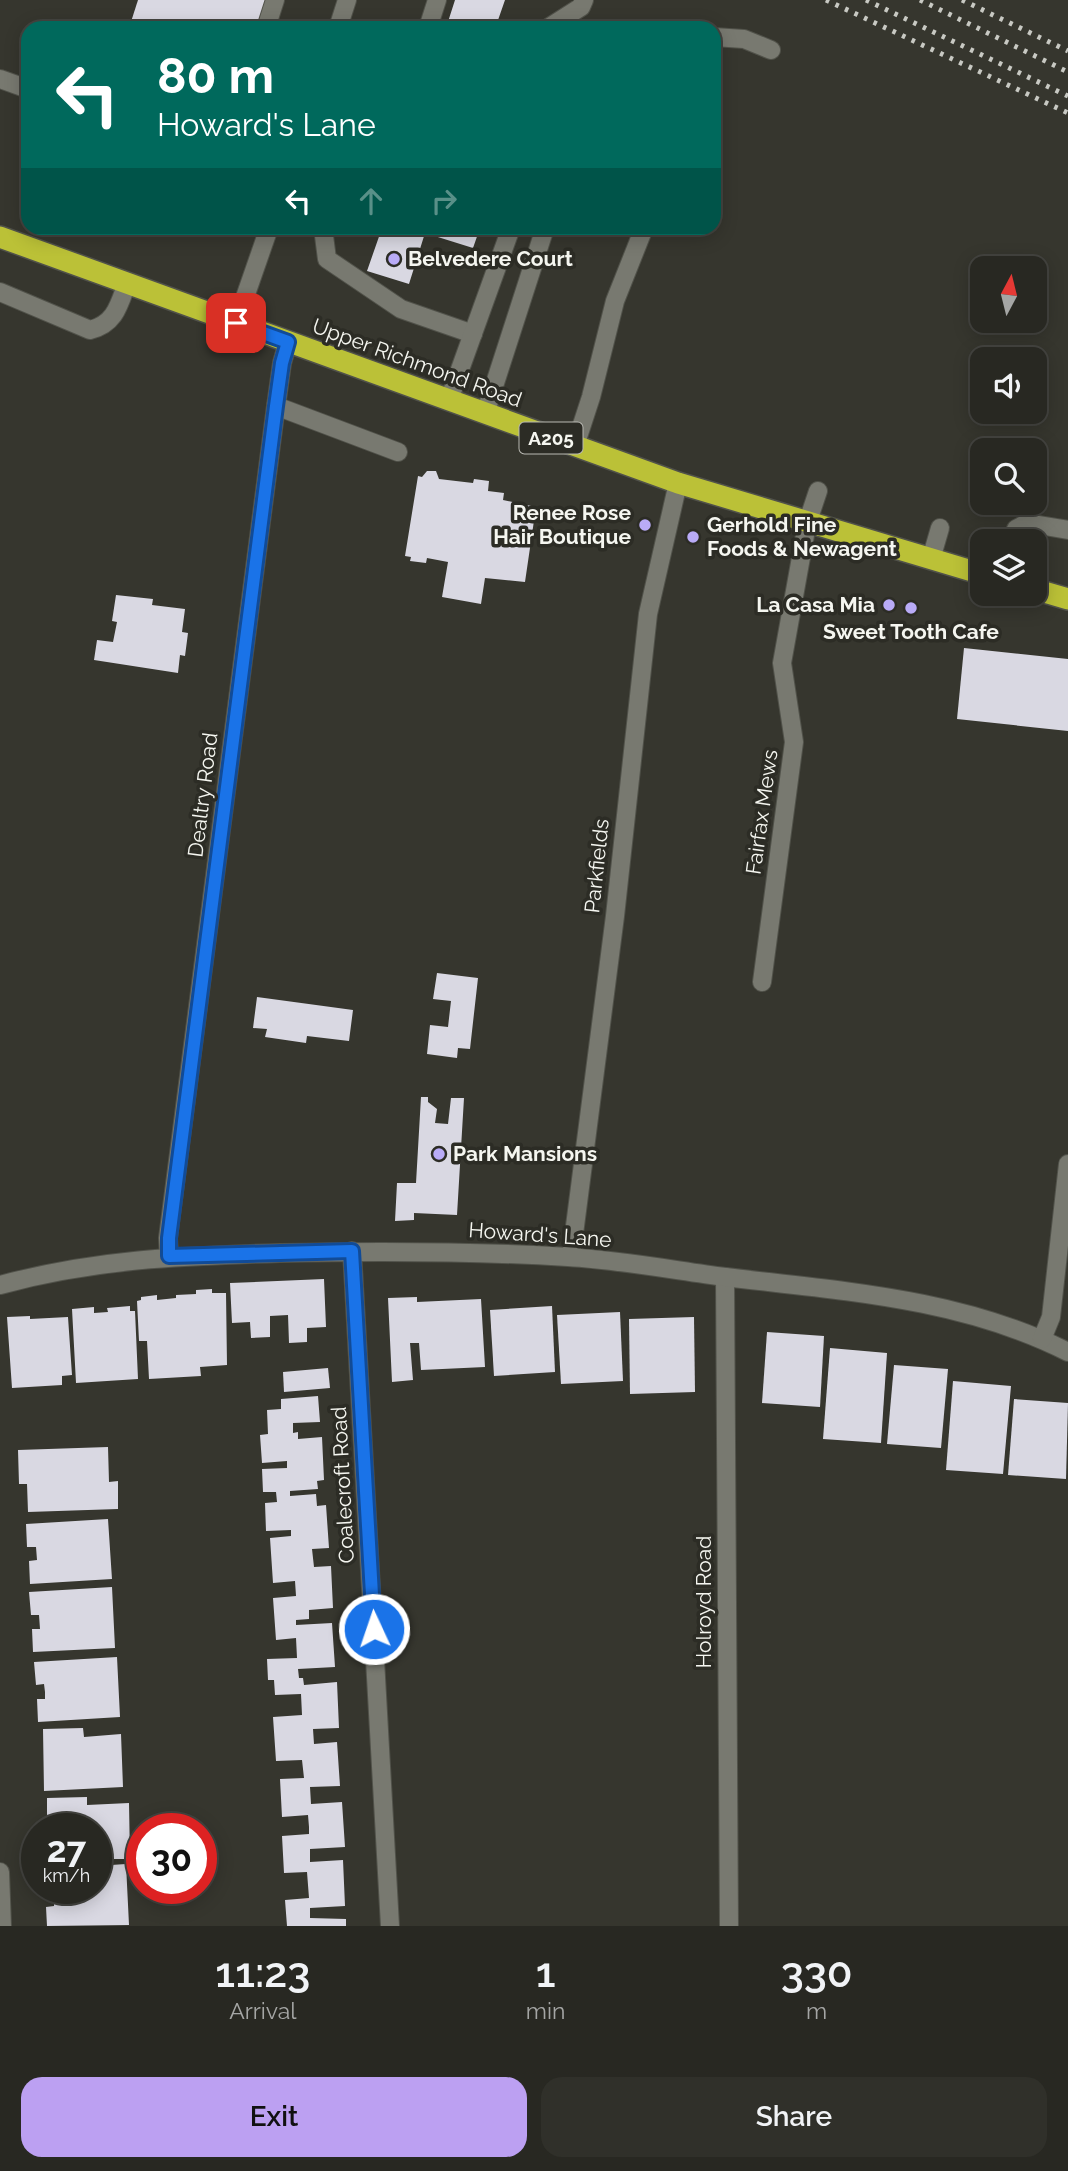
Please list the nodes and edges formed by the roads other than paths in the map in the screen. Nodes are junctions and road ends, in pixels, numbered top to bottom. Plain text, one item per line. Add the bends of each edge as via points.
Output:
1 (275, 0) edge
2 (347, 0) edge
3 (437, 0) edge
4 (584, 0) edge
5 (268, 21) edge
6 (340, 21) edge
7 (430, 21) edge
8 (559, 21) edge
9 (721, 37) edge
10 (771, 50) dead end
11 (0, 79) edge
12 (21, 86) edge
13 (267, 235) edge
14 (324, 235) edge
15 (508, 235) edge
16 (543, 235) edge
17 (640, 235) edge
18 (0, 237) edge
19 (127, 283) junction
20 (0, 292) edge
21 (236, 323) junction
22 (473, 334) junction
23 (288, 342) junction
24 (449, 400) junction
25 (276, 406) junction
26 (485, 414) junction
27 (575, 446) junction
28 (398, 452) dead end
29 (677, 483) junction
30 (818, 491) dead end
31 (807, 524) junction
32 (940, 528) dead end
33 (1016, 529) edge
34 (1068, 530) edge
35 (932, 559) junction
36 (970, 570) edge
37 (1047, 593) edge
38 (1068, 599) edge
39 (762, 982) dead end
40 (1068, 1164) edge
41 (352, 1251) junction
42 (169, 1256) junction
43 (571, 1257) junction
44 (725, 1277) junction
45 (0, 1285) edge
46 (1042, 1339) junction
47 (1068, 1352) edge
48 (0, 1872) edge
49 (2, 1926) edge
50 (390, 1926) edge
51 (729, 1926) edge

1 - 5 street
2 - 6 street
3 - 7 street
4 - 8 street
9 - 10 street via 744,39
11 - 12 street
13 - 21 street
14 - 22 street via 327,260 401,309
15 - 22 street
16 - 26 street
17 - 27 street via 615,301
18 - 19 highway, Upper Richmond Road / A205
19 - 20 street via 115,316 103,327 90,330
19 - 21 highway, Upper Richmond Road / A205
21 - 23 highway, Upper Richmond Road / A205
22 - 24 street
23 - 24 highway, Upper Richmond Road / A205
23 - 25 street, Dealtry Road
24 - 26 highway, Upper Richmond Road / A205
25 - 28 street
25 - 42 street, Dealtry Road
26 - 27 highway, Upper Richmond Road / A205
27 - 29 highway, Upper Richmond Road / A205
29 - 31 highway, Upper Richmond Road / A205
29 - 43 street, Parkfields via 648,614
30 - 31 street, Fairfax Mews
31 - 35 highway, Upper Richmond Road / A205
31 - 39 street, Fairfax Mews via 782,663 794,742
32 - 35 street
33 - 34 street via 1027,523
35 - 36 highway, Upper Richmond Road / A205
37 - 38 highway
40 - 46 street via 1051,1317
41 - 42 street, Howard's Lane
41 - 43 street, Howard's Lane
41 - 50 street, Coalecroft Road
42 - 45 street, Howard's Lane via 115,1261
43 - 44 street, Howard's Lane
44 - 46 street, Howard's Lane via 875,1294 965,1312
44 - 51 street, Holroyd Road
46 - 47 street, Howard's Lane
48 - 49 street

